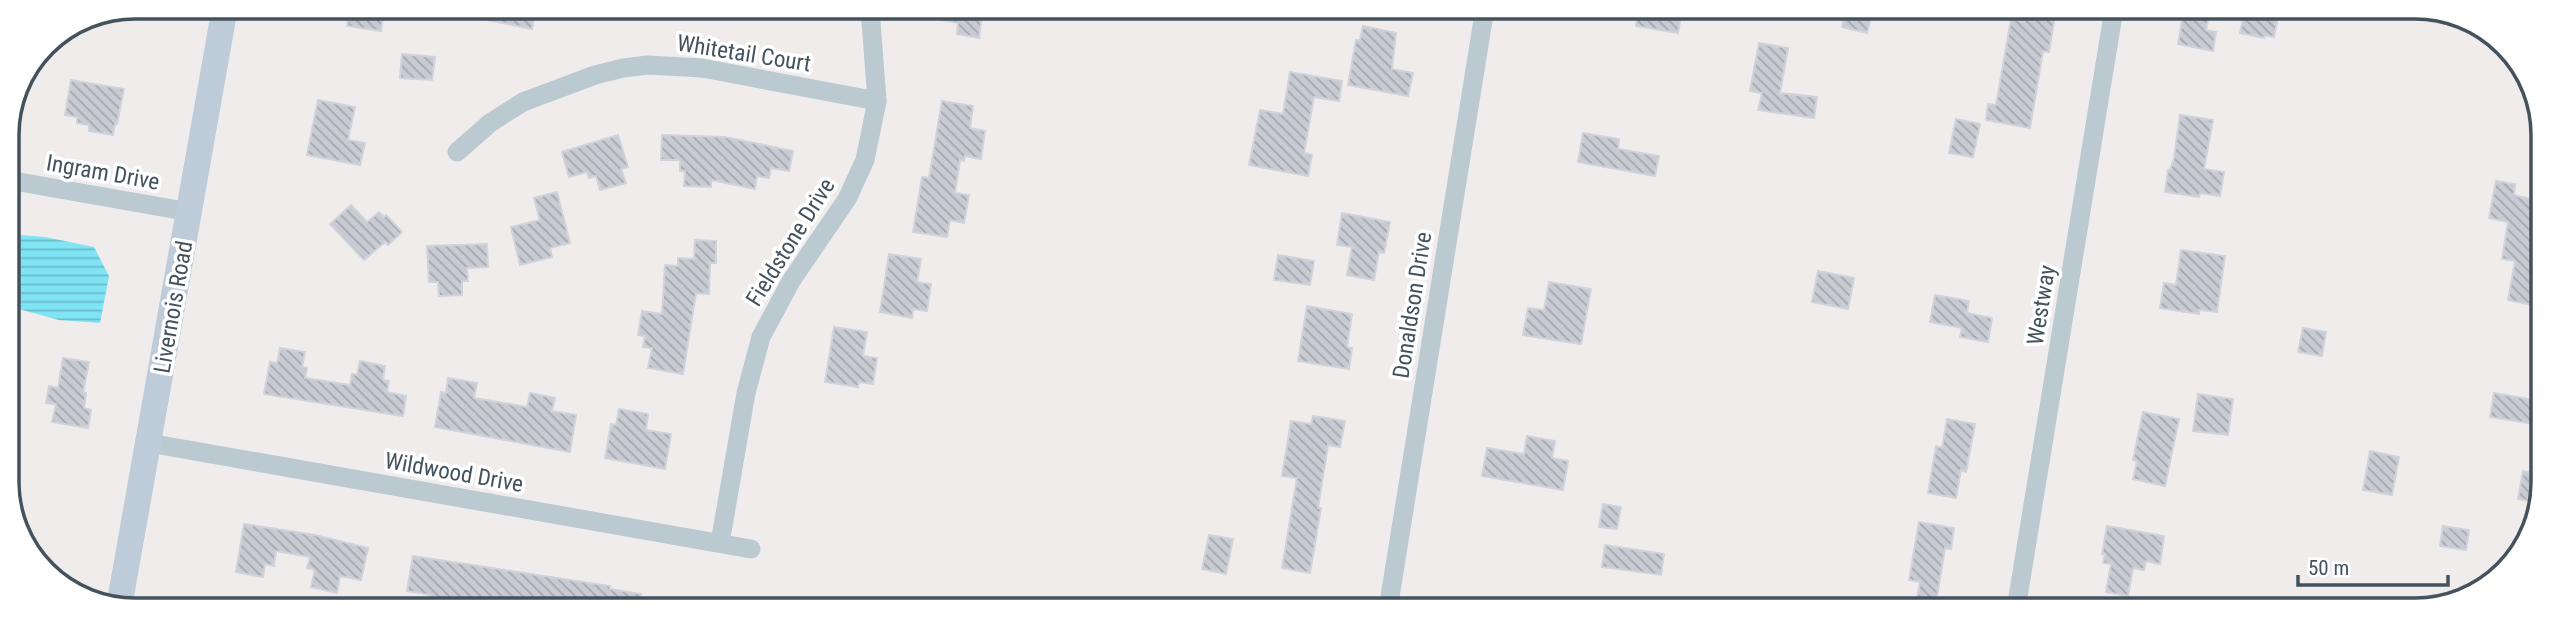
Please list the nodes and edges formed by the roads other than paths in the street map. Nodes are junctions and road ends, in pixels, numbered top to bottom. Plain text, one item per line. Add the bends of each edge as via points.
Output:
1 (223, 19) edge
2 (871, 19) edge
3 (1483, 19) edge
4 (2112, 19) edge
5 (877, 101) junction
6 (457, 152) dead end
7 (19, 182) edge
8 (190, 212) junction
9 (149, 443) junction
10 (720, 543) junction
11 (751, 549) dead end
12 (121, 597) edge
13 (1390, 598) edge
14 (2018, 598) edge

1 - 8 street, Livernois Road
2 - 5 street, Fieldstone Drive
3 - 13 street, Donaldson Drive
4 - 14 street, Westway
5 - 6 street, Whitetail Court via 702,68 623,68 523,102
5 - 10 street, Fieldstone Drive via 857,180 780,298 761,337 746,393
7 - 8 street, Ingram Drive
8 - 9 street, Livernois Road
9 - 10 street, Wildwood Drive
9 - 12 street, Livernois Road
10 - 11 street, Wildwood Drive

